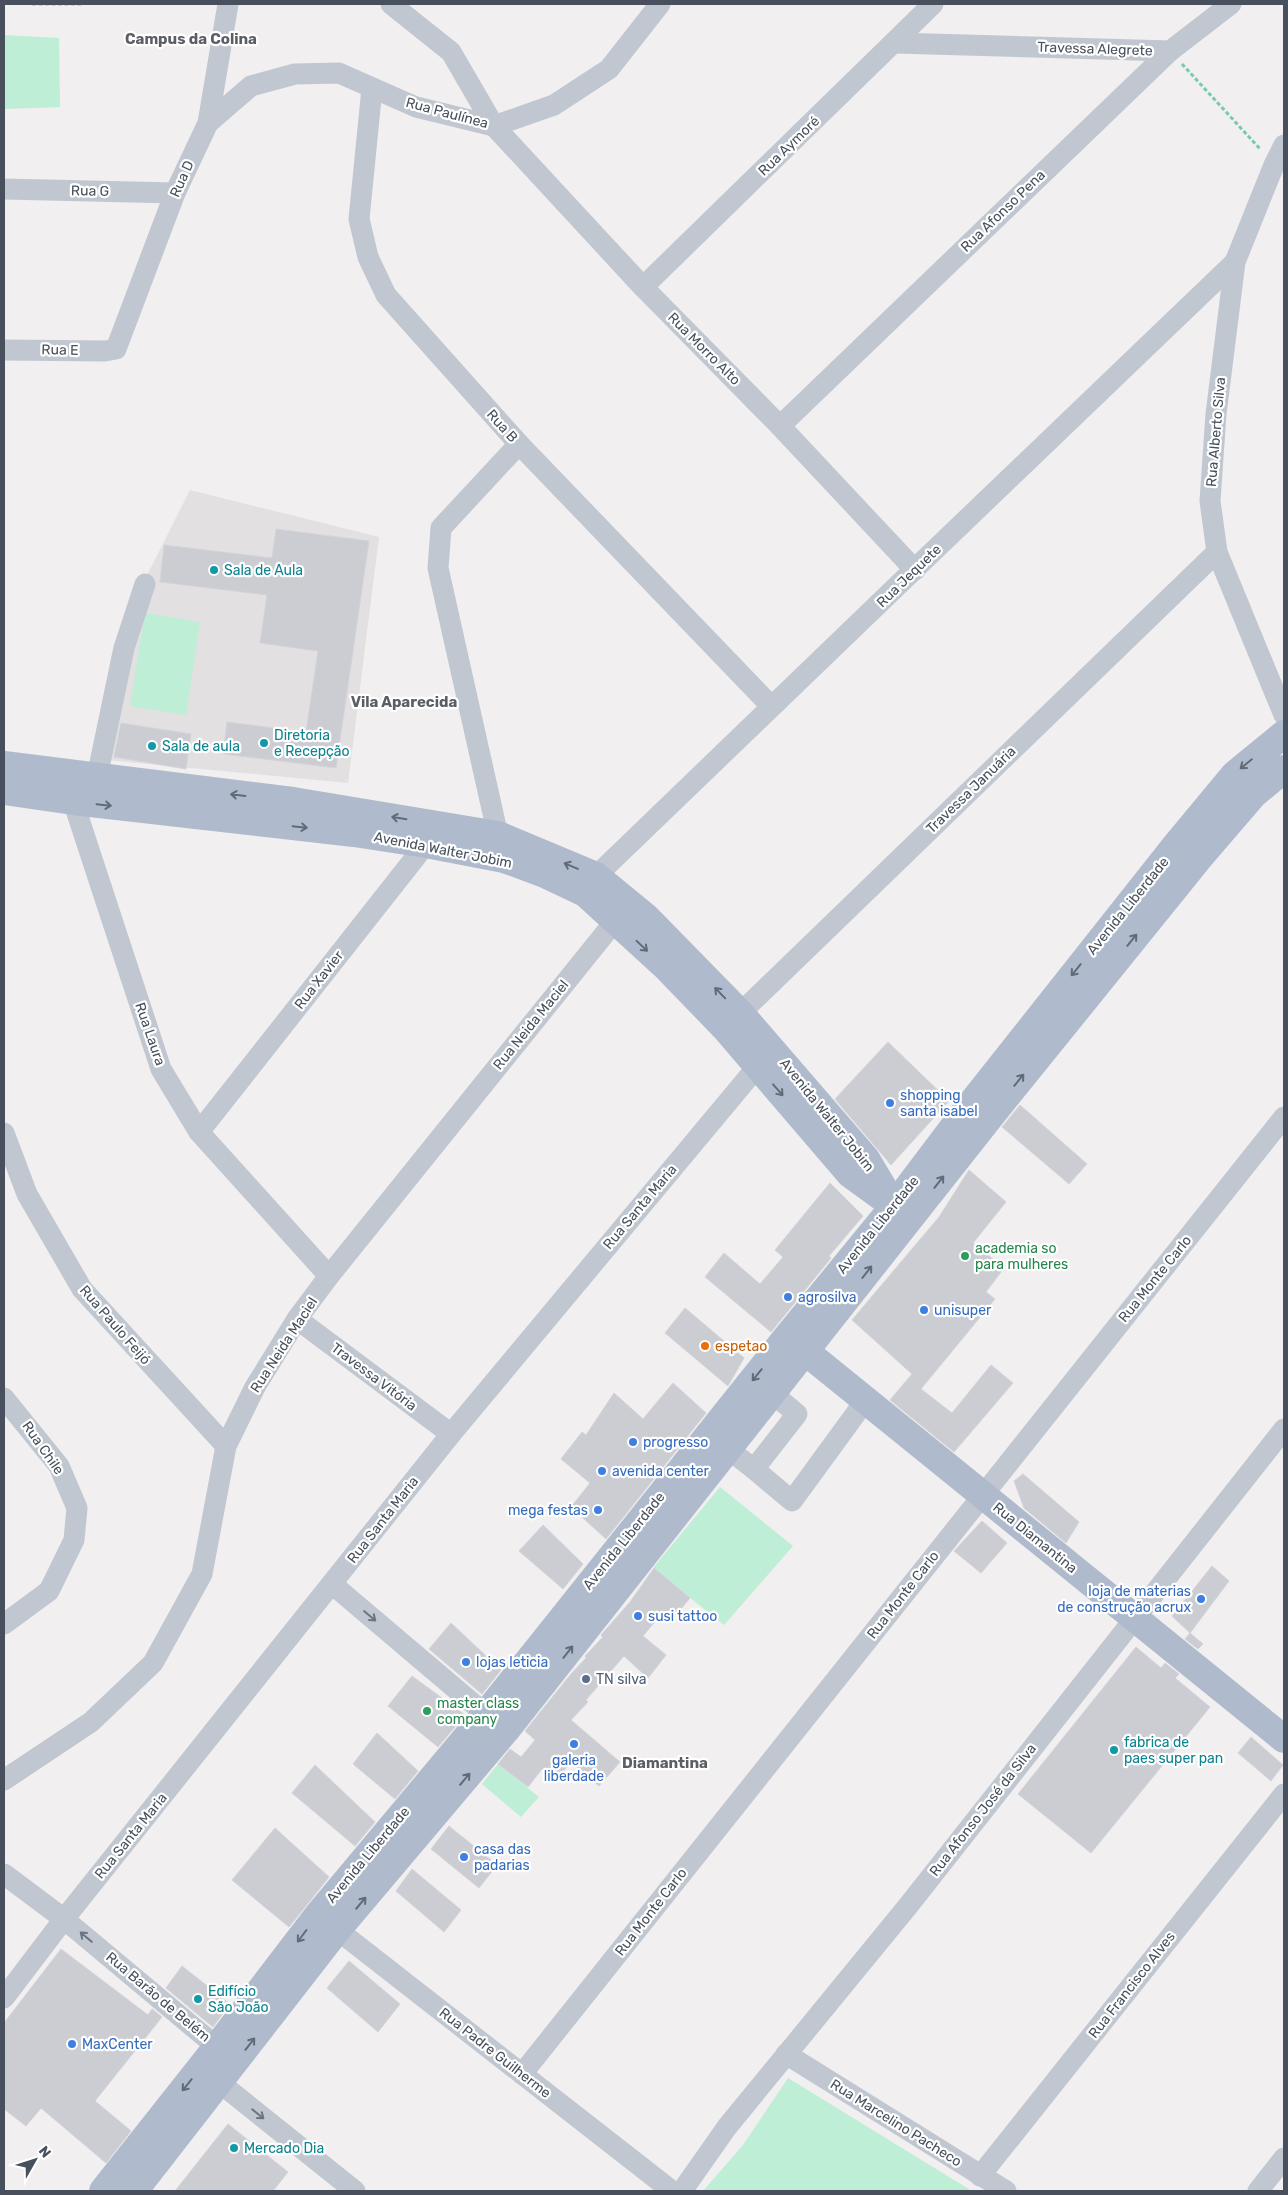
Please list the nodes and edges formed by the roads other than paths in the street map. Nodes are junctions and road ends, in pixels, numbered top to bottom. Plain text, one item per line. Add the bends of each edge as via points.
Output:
1 (228, 4) edge
2 (391, 4) edge
3 (660, 4) edge
4 (933, 4) edge
5 (1231, 4) edge
6 (895, 43) junction
7 (1170, 51) junction
8 (372, 88) junction
9 (208, 123) junction
10 (494, 126) junction
11 (1284, 145) edge
12 (4, 189) edge
13 (175, 193) junction
14 (1235, 262) junction
15 (643, 287) junction
16 (116, 349) joint
17 (4, 350) edge
18 (780, 426) junction
19 (519, 444) junction
20 (1217, 552) junction
21 (915, 570) junction
22 (145, 584) dead end
23 (771, 706) junction
24 (1284, 716) edge
25 (1284, 734) edge
26 (4, 765) edge
27 (1284, 770) edge
28 (97, 777) junction
29 (4, 791) edge
30 (73, 801) junction
31 (426, 833) junction
32 (501, 847) junction
33 (590, 884) junction
34 (615, 921) junction
35 (732, 1020) junction
36 (765, 1058) junction
37 (980, 1111) junction
38 (1284, 1117) edge
39 (199, 1132) junction
40 (4, 1133) edge
41 (902, 1213) junction
42 (329, 1276) junction
43 (297, 1319) junction
44 (796, 1344) junction
45 (772, 1393) junction
46 (4, 1398) edge
47 (866, 1401) junction
48 (1284, 1429) edge
49 (451, 1434) junction
50 (226, 1446) junction
51 (728, 1449) junction
52 (754, 1470) junction
53 (982, 1496) junction
54 (332, 1584) junction
55 (1134, 1617) junction
56 (5, 1622) edge
57 (496, 1722) junction
58 (1284, 1739) edge
59 (4, 1780) edge
60 (1284, 1794) edge
61 (4, 1874) edge
62 (64, 1919) junction
63 (328, 1922) junction
64 (4, 1998) edge
65 (218, 2047) junction
66 (786, 2054) junction
67 (522, 2074) junction
68 (220, 2083) junction
69 (1284, 2158) edge
70 (138, 2172) edge
71 (980, 2176) junction
72 (103, 2191) edge
73 (355, 2191) edge
74 (672, 2191) edge
75 (682, 2191) edge
76 (1006, 2191) edge
77 (1258, 2191) edge

1 - 9 street, Rua D
2 - 10 street via 451,52
3 - 10 street, Rua Paulínea via 609,69 554,105
4 - 6 street, Rua Aymoré
5 - 7 street, Rua Afonso Pena
6 - 7 street, Travessa Alegrete
6 - 15 street, Rua Aymoré
7 - 18 street, Rua Afonso Pena
8 - 9 street, Rua Paulínea via 339,73 295,74 251,86
8 - 10 street, Rua Paulínea via 416,107
8 - 19 street, Rua B via 359,219 368,257 386,295
9 - 13 street, Rua D
10 - 15 street, Rua Morro Alto
11 - 14 street, Rua Alberto Silva
12 - 13 street, Rua G
13 - 16 street, Rua D
14 - 20 street, Rua Alberto Silva via 1215,424 1210,501
14 - 21 street, Rua Jequete
15 - 18 street, Rua Morro Alto
16 - 17 street, Rua E
18 - 21 street, Rua Morro Alto
19 - 23 street, Rua B
19 - 32 street via 441,528 438,568
20 - 24 street, Rua Alberto Silva
20 - 35 street, Travessa Januária
21 - 23 street, Rua Jequete
22 - 28 street via 124,648
23 - 33 street, Rua Jequete
25 -> 37 main road, Avenida Liberdade via 1235,774
26 - 28 main road, Avenida Walter Jobim
37 -> 27 main road, Avenida Liberdade via 1254,794
31 -> 28 main road, Avenida Walter Jobim via 294,801
29 - 30 main road, Avenida Walter Jobim
30 -> 31 main road, Avenida Walter Jobim via 354,833
30 - 39 street, Rua Laura via 161,1069
31 - 32 main road, Avenida Walter Jobim
31 - 39 street, Rua Xavier
32 - 33 main road, Avenida Walter Jobim
33 - 34 main road, Avenida Walter Jobim
35 -> 33 main road, Avenida Walter Jobim via 646,917
34 -> 35 main road, Avenida Walter Jobim
34 - 42 street, Rua Neida Maciel
35 - 36 main road, Avenida Walter Jobim
36 - 41 main road, Avenida Walter Jobim via 866,1159
36 - 49 street, Rua Santa Maria
37 - 41 main road, Avenida Liberdade
38 - 53 street, Rua Monte Carlo
39 - 42 street, Rua Laura
40 - 50 street, Rua Paulo Feijó via 27,1194 82,1289
41 - 44 main road, Avenida Liberdade
42 - 43 street, Rua Neida Maciel
43 - 49 street, Travessa Vitória
43 - 50 street, Rua Neida Maciel via 255,1387
44 - 45 main road, Avenida Liberdade
44 - 47 main road, Rua Diamantina
44 -> 57 main road, Avenida Liberdade
45 - 51 main road, Avenida Liberdade
45 - 52 street via 798,1414
46 - 56 street, Rua Chile via 59,1466 77,1508 74,1540 49,1592
47 - 52 street via 792,1501
47 - 53 main road, Rua Diamantina
48 - 55 street, Rua Afonso José da Silva
49 - 54 street, Rua Santa Maria
50 - 59 street, Rua Neida Maciel via 202,1574 153,1663 91,1722
51 - 52 street
57 -> 51 main road, Avenida Liberdade
53 - 55 main road, Rua Diamantina
53 - 67 street, Rua Monte Carlo
54 -> 57 street
54 - 62 street, Rua Santa Maria
55 - 58 main road, Rua Diamantina
55 - 66 street, Rua Afonso José da Silva via 908,1906
57 - 63 main road, Avenida Liberdade
60 - 71 street, Rua Francisco Alves
61 - 62 street, Rua Barão de Belém
62 - 64 street, Rua Santa Maria
65 -> 62 street, Rua Barão de Belém
63 -> 65 main road, Avenida Liberdade
63 - 67 street, Rua Padre Guilherme
68 -> 63 main road, Avenida Liberdade
65 - 68 street, Rua Barão de Belém
65 -> 70 main road, Avenida Liberdade
66 - 71 street, Rua Marcelino Pacheco
66 - 75 street, Rua Afonso José da Silva via 726,2126
67 - 74 street, Rua Padre Guilherme
68 - 70 main road, Avenida Liberdade
68 -> 73 street
69 - 77 street
70 - 72 main road, Avenida Liberdade
71 - 76 street, Rua Marcelino Pacheco

